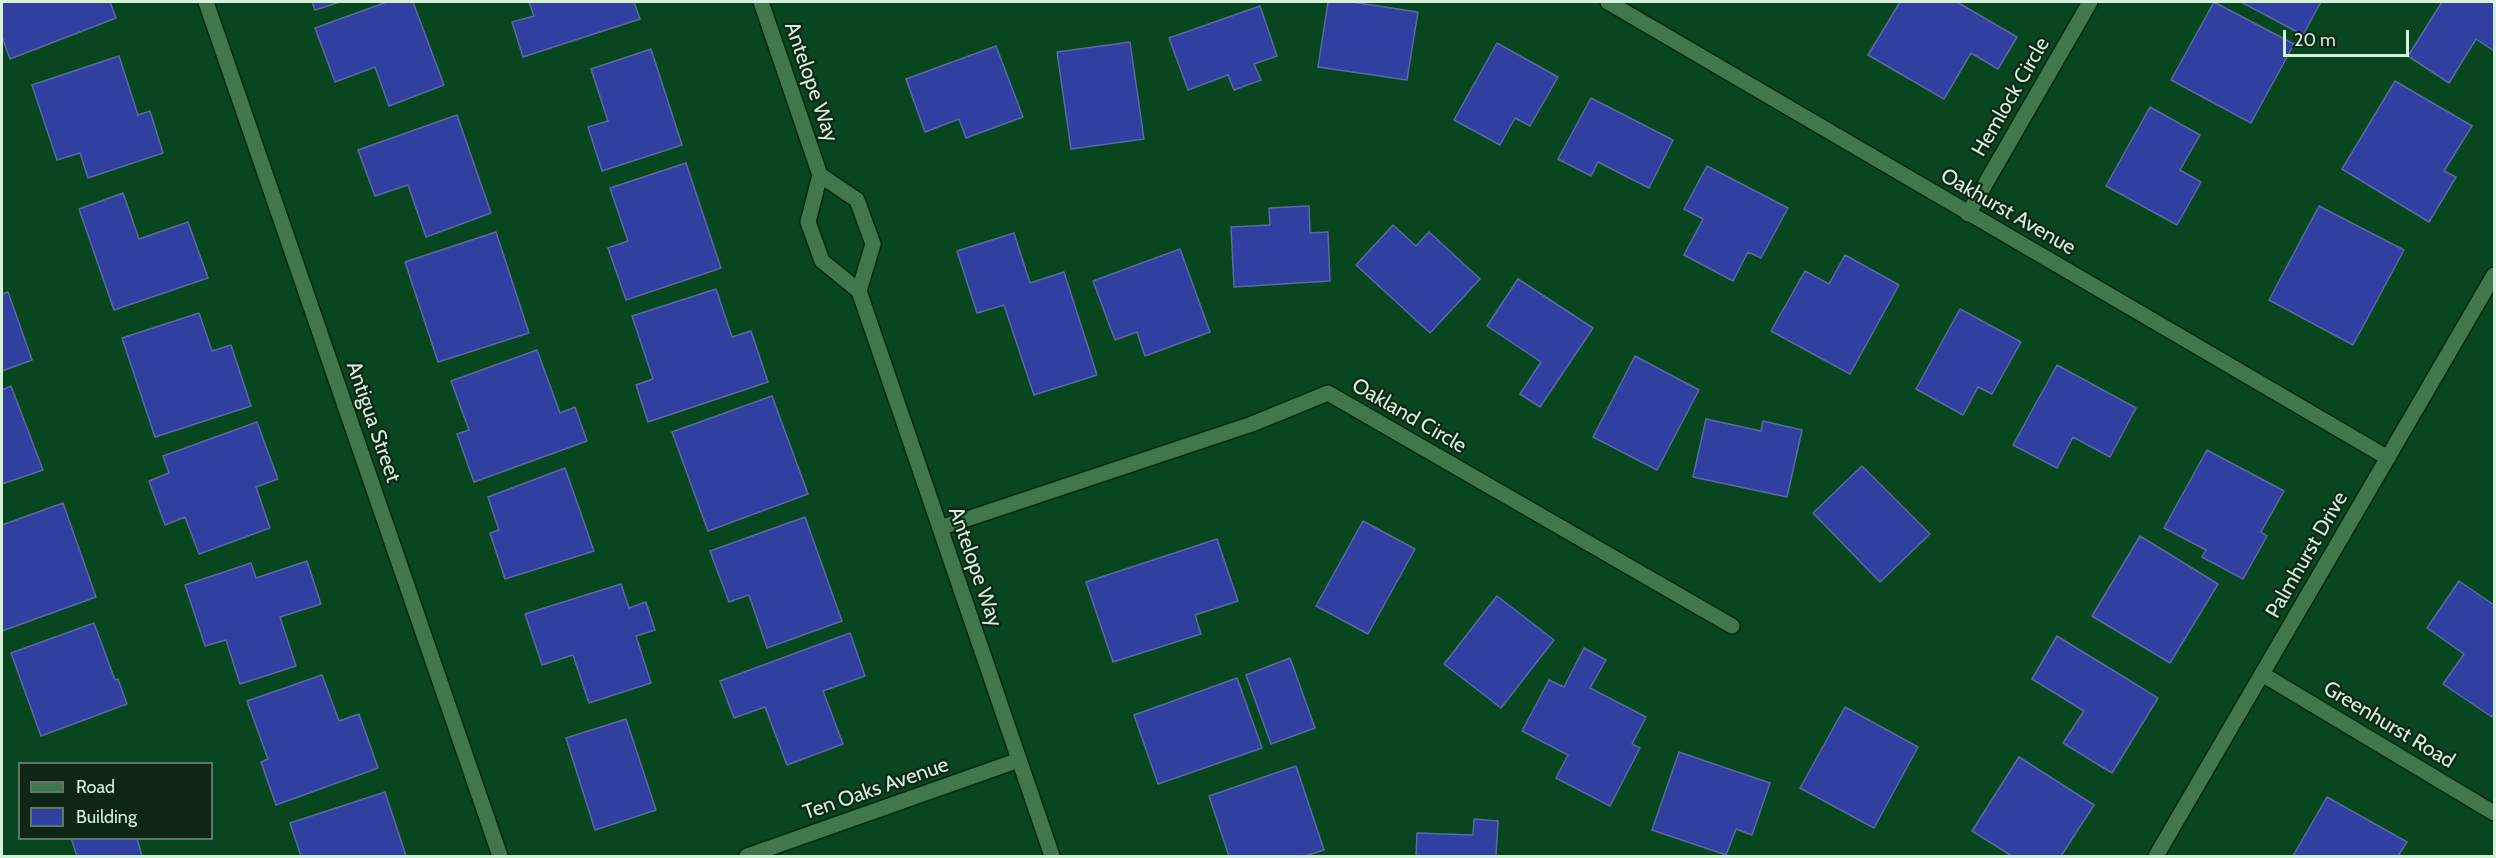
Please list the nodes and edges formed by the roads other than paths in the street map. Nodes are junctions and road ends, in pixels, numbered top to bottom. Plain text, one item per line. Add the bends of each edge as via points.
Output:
1 (206, 2) edge
2 (761, 2) edge
3 (1608, 2) edge
4 (2090, 2) edge
5 (820, 175) junction
6 (1968, 214) junction
7 (2494, 275) edge
8 (859, 291) junction
9 (2388, 458) junction
10 (940, 528) junction
11 (1732, 626) dead end
12 (2262, 674) junction
13 (1019, 760) junction
14 (2494, 813) edge
15 (500, 856) edge
16 (747, 856) edge
17 (1052, 856) edge
18 (2156, 856) edge

1 - 15 street, Antigua Street
2 - 5 street, Antelope Way
3 - 6 street, Oakhurst Avenue
4 - 6 street, Hemlock Circle
5 - 8 street, Antelope Way via 808,222 822,261
5 - 8 street, Antelope Way via 857,200 873,244
6 - 9 street, Oakhurst Avenue
7 - 9 street, Palmhurst Drive
8 - 10 street, Antelope Way
9 - 12 street, Palmhurst Drive
10 - 11 street, Oakland Circle via 1252,424 1328,393
10 - 13 street, Antelope Way
12 - 14 street, Greenhurst Road
12 - 18 street, Palmhurst Drive
13 - 16 street, Ten Oaks Avenue
13 - 17 street, Antelope Way

